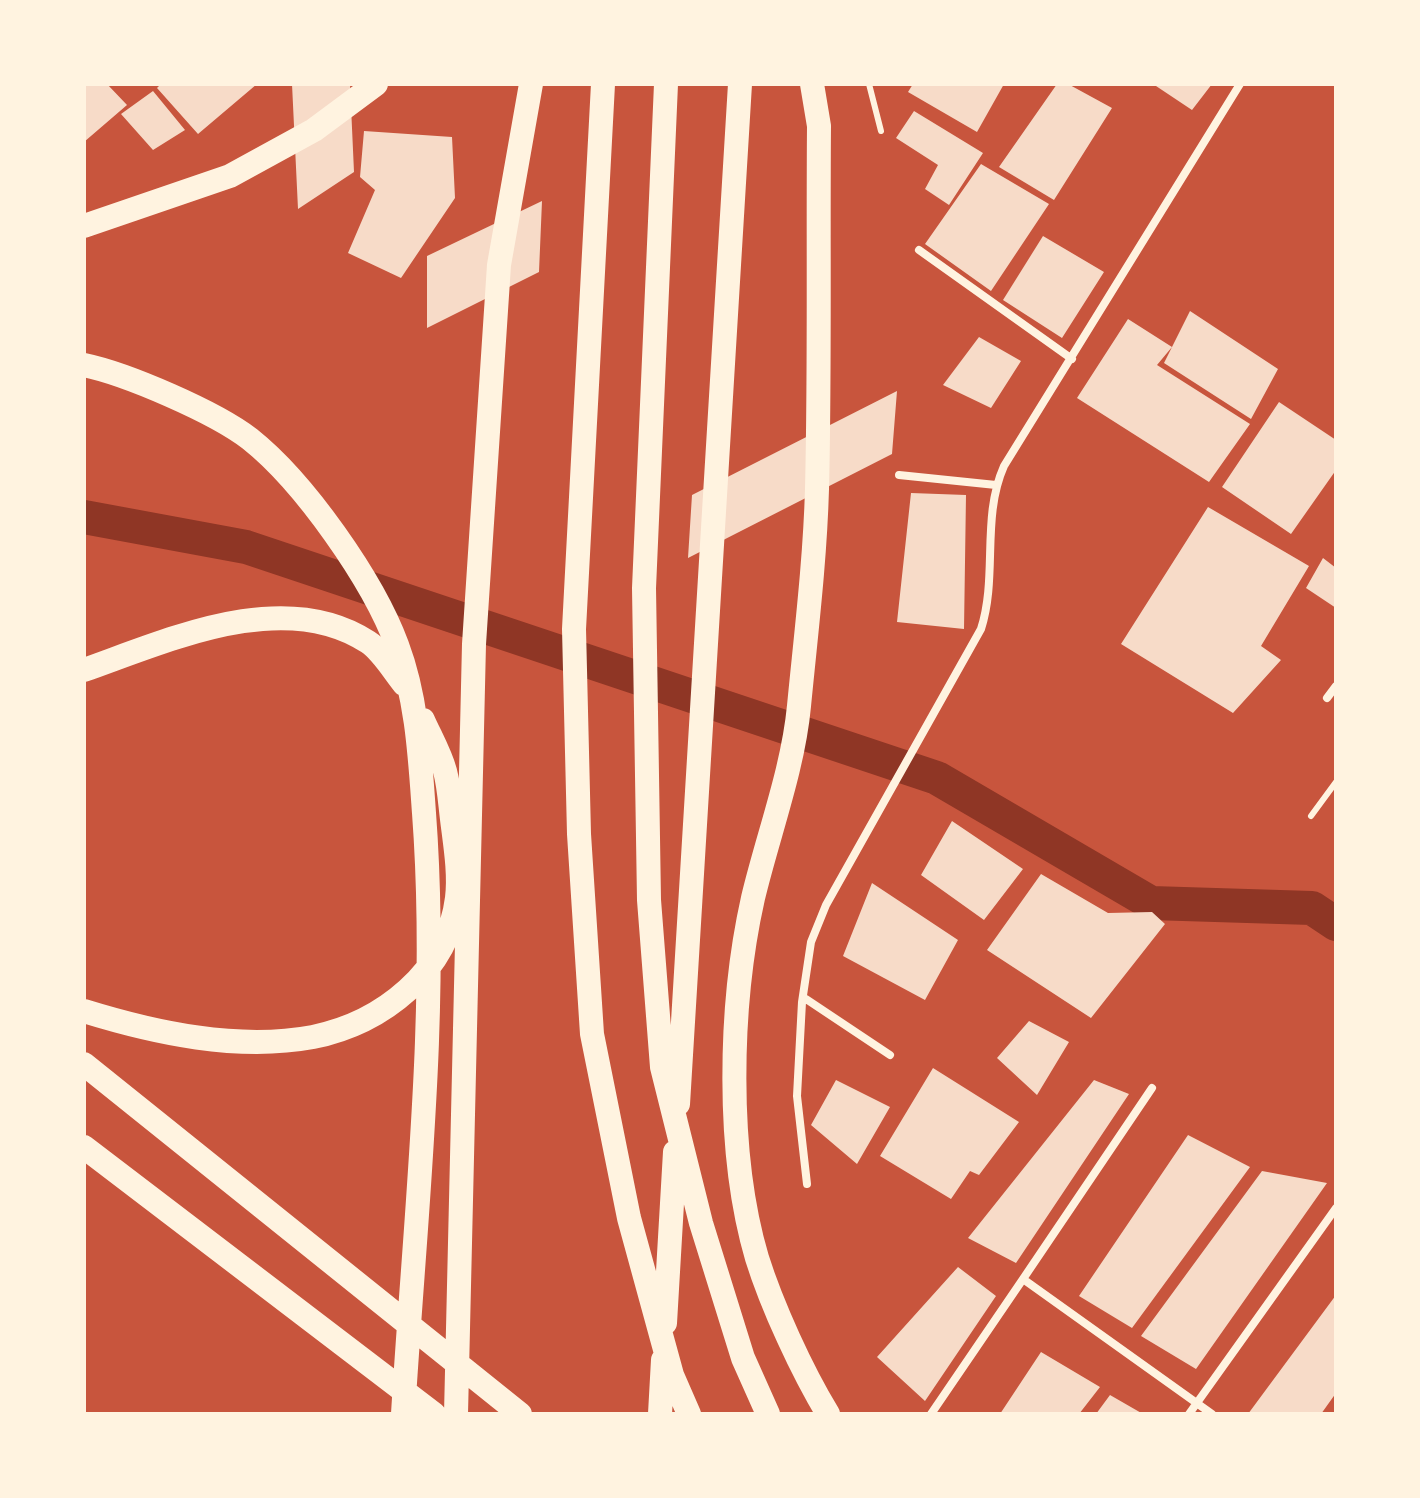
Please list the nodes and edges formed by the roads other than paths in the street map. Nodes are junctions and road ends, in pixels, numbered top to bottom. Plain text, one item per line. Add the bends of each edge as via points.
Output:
1 (376, 84) edge
2 (531, 84) edge
3 (603, 84) edge
4 (666, 84) edge
5 (740, 84) edge
6 (812, 84) edge
7 (869, 84) edge
8 (1240, 84) edge
9 (881, 131) dead end
10 (84, 226) edge
11 (919, 250) dead end
12 (1072, 359) junction
13 (84, 365) edge
14 (899, 475) dead end
15 (996, 485) junction
16 (84, 670) edge
17 (1336, 686) edge
18 (1327, 698) dead end
19 (1336, 782) edge
20 (1311, 816) dead end
21 (802, 1002) junction
22 (84, 1011) edge
23 (890, 1055) dead end
24 (84, 1064) edge
25 (1152, 1088) dead end
26 (84, 1147) edge
27 (807, 1184) dead end
28 (1336, 1208) edge
29 (1023, 1279) junction
30 (1197, 1403) junction
31 (403, 1414) edge
32 (434, 1414) edge
33 (456, 1414) edge
34 (520, 1414) edge
35 (660, 1414) edge
36 (689, 1414) edge
37 (768, 1414) edge
38 (828, 1414) edge
39 (931, 1414) edge
40 (1189, 1414) edge
41 (1212, 1414) edge

1 - 10 highway via 314,130 230,176
2 - 33 highway via 499,265 474,644
3 - 36 highway via 574,629 579,834 592,1034 629,1218 672,1375
4 - 37 highway via 644,588 649,900 662,1067 701,1223 743,1358
5 - 35 highway
6 - 38 highway via 819,126 817,491 805,646 798,721 752,902 734,1073 738,1139 757,1258 810,1385
7 - 9 lane
8 - 12 street
11 - 12 street
12 - 15 street
13 - 31 highway via 111,371 249,438 309,497 357,569 397,645 418,730 430,897
14 - 15 street
15 - 21 street via 985,617 939,709 826,905 811,942
16 - 22 highway via 196,633 264,618 317,621 370,643 412,694 445,770 457,899 439,953 408,994 365,1019 313,1037 240,1042 168,1033
17 - 18 street
19 - 20 lane
21 - 23 street via 806,999
21 - 27 street via 797,1096
24 - 34 highway
25 - 29 street
26 - 32 highway
28 - 30 street
29 - 30 street
29 - 39 street
30 - 40 street
30 - 41 street

